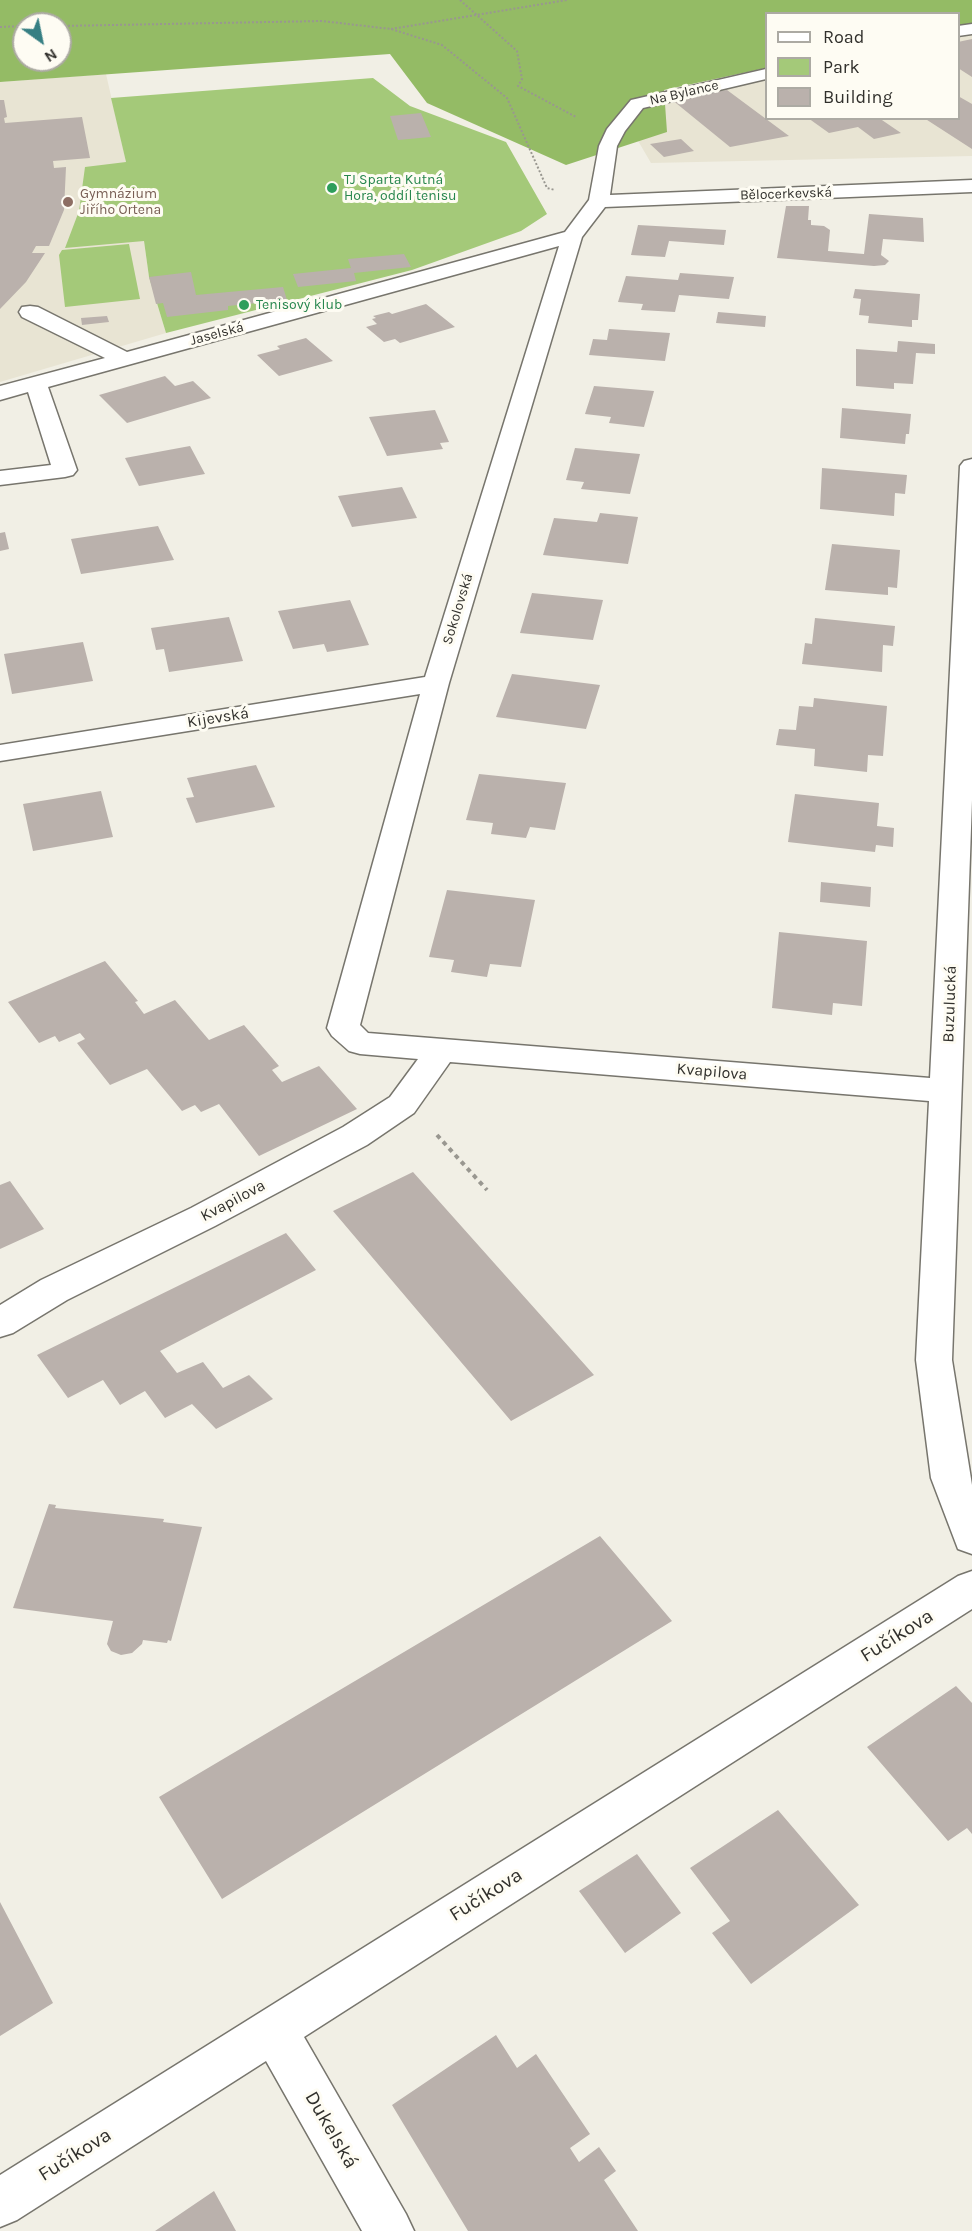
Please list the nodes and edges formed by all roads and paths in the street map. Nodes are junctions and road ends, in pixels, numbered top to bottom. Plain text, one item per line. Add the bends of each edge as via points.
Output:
1 (460, 0) edge
2 (567, 0) edge
3 (476, 14) junction
4 (72, 26) edge
5 (391, 29) junction
6 (765, 74) edge
7 (613, 136) junction
8 (972, 186) edge
9 (599, 201) junction
10 (572, 236) junction
11 (30, 312) dead end
12 (125, 359) junction
13 (36, 384) junction
14 (0, 393) edge
15 (972, 466) edge
16 (0, 478) edge
17 (971, 497) edge
18 (436, 683) junction
19 (0, 753) edge
20 (343, 1028) joint
21 (441, 1050) junction
22 (947, 1091) junction
23 (430, 1126) dead end
24 (487, 1190) dead end
25 (0, 1323) edge
26 (972, 1537) edge
27 (972, 1588) edge
28 (273, 2029) junction
29 (0, 2203) edge
30 (389, 2231) edge

1 - 3 path
2 - 3 path
3 - 5 path
3 - 7 path via 517,51 522,80 518,86
4 - 5 path via 322,21
5 - 9 path via 442,45 507,98 548,188
6 - 7 street, Na Bylance via 637,104
7 - 9 street, Na Bylance
8 - 9 street, Bělocerkevská
9 - 10 street, Sokolovská
10 - 12 street, Jaselská
10 - 18 street, Sokolovská
11 - 12 street
12 - 13 street, Jaselská
13 - 14 street, Jaselská
13 - 16 street via 65,470
15 - 17 street, Buzulucká
17 - 22 street, Buzulucká
18 - 19 street, Kijevská
18 - 20 street, Sokolovská
20 - 21 street, Kvapilova via 360,1043
21 - 22 street, Kvapilova
21 - 25 street, Kvapilova via 402,1105 356,1136 54,1290
22 - 26 street, Buzulucká via 934,1360 950,1478
23 - 24 path
27 - 28 street, Fučíkova
28 - 29 street, Fučíkova
28 - 30 street, Dukelská

